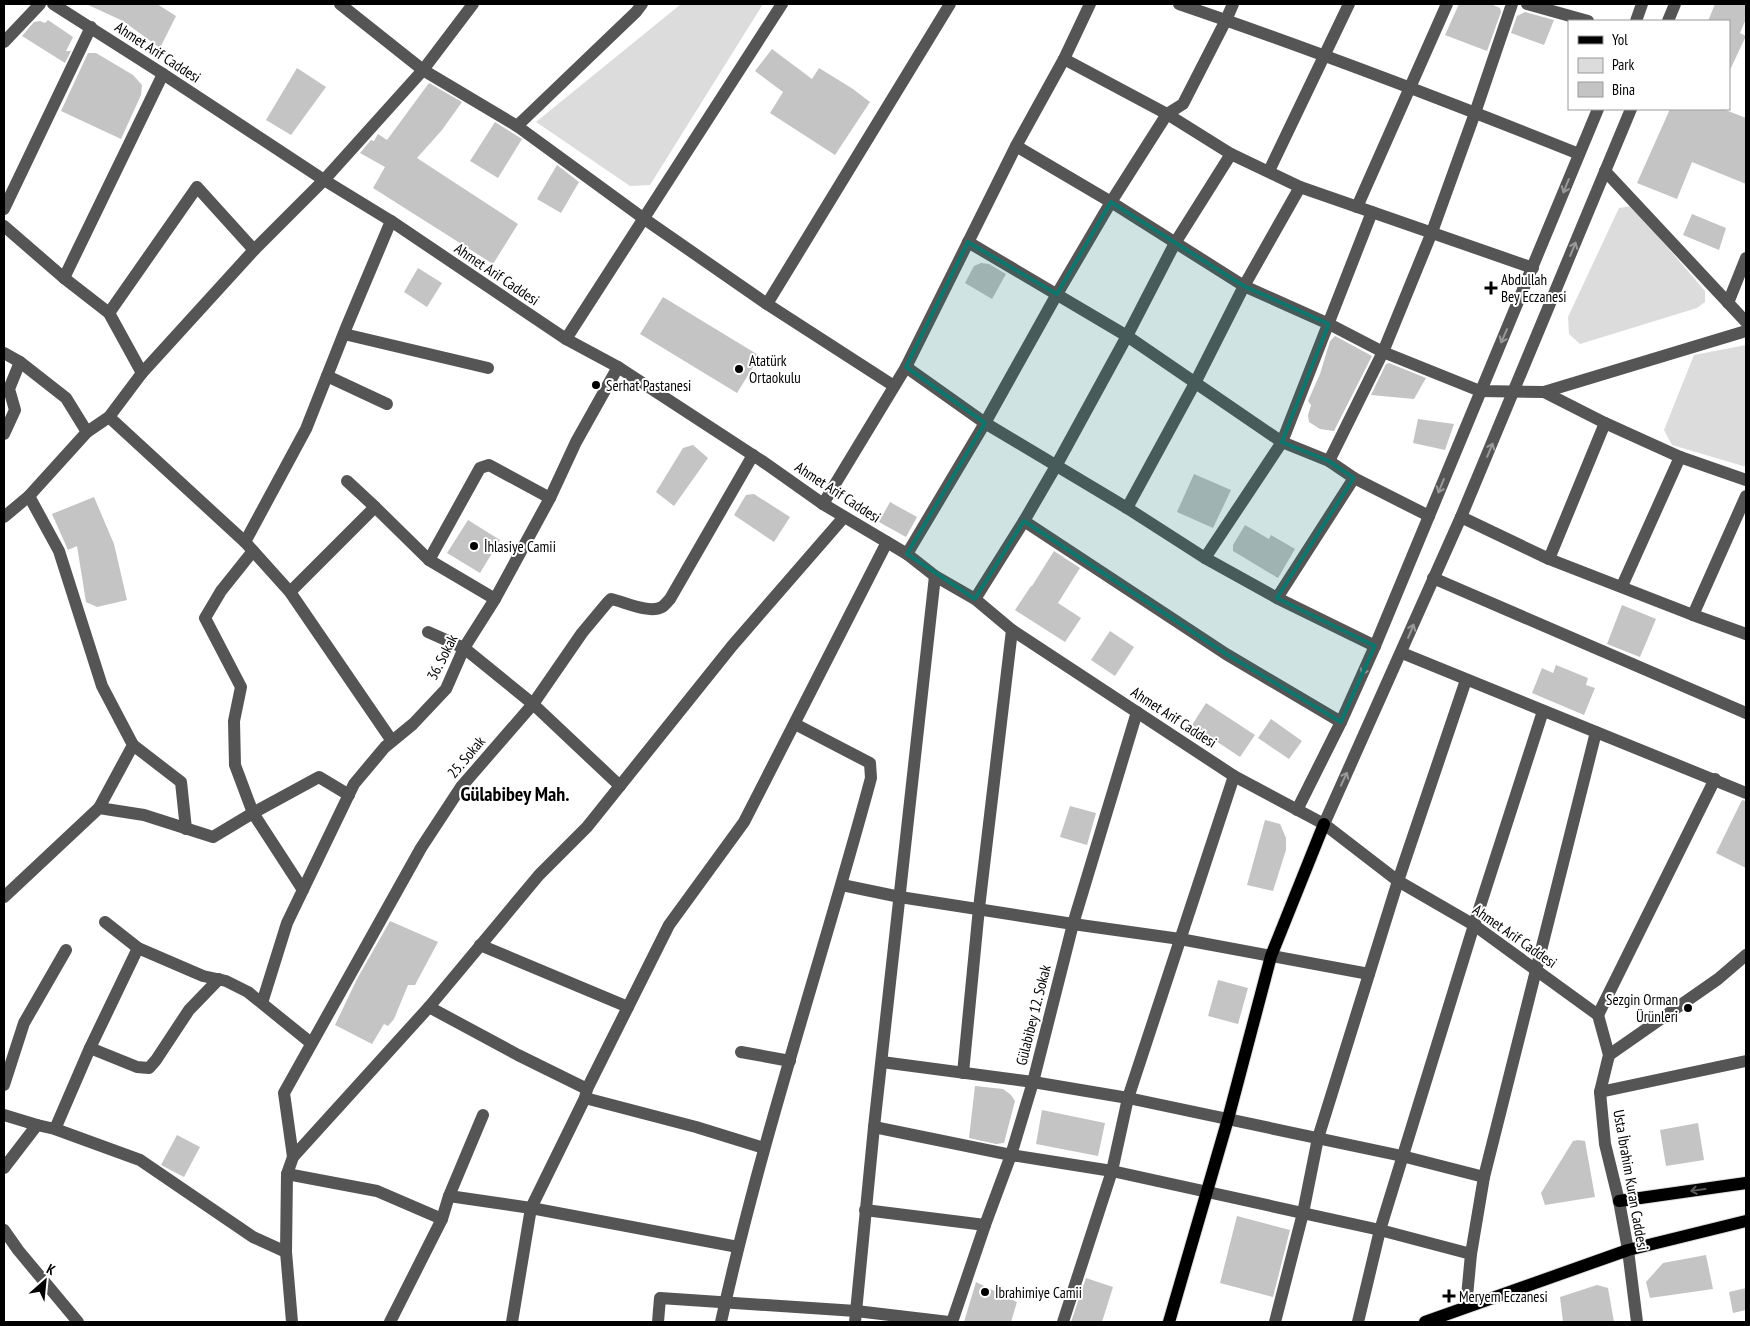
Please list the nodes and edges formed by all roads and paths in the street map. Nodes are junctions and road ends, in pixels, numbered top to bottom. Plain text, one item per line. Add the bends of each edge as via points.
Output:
1 (40, 4) edge
2 (340, 4) edge
3 (473, 4) edge
4 (642, 4) edge
5 (782, 4) edge
6 (950, 4) edge
7 (1090, 4) edge
8 (1179, 4) edge
9 (1233, 4) edge
10 (1349, 4) edge
11 (1447, 4) edge
12 (1512, 4) edge
13 (1527, 4) edge
14 (1642, 4) edge
15 (1675, 4) edge
16 (61, 6) edge
17 (1226, 20) junction
18 (1584, 20) edge
19 (1636, 20) edge
20 (1668, 20) edge
21 (91, 27) junction
22 (4, 42) edge
23 (1325, 56) junction
24 (1064, 59) junction
25 (423, 70) junction
26 (163, 74) junction
27 (1410, 88) junction
28 (1598, 110) edge
29 (1631, 110) edge
30 (1475, 113) junction
31 (1166, 114) junction
32 (517, 126) junction
33 (1016, 146) junction
34 (1231, 154) junction
35 (1579, 154) junction
36 (1269, 171) junction
37 (1605, 171) junction
38 (324, 180) junction
39 (1300, 187) junction
40 (1111, 202) junction
41 (1357, 206) junction
42 (4, 210) edge
43 (1372, 212) junction
44 (643, 218) junction
45 (392, 221) junction
46 (4, 226) edge
47 (1432, 232) junction
48 (968, 242) junction
49 (1174, 242) junction
50 (254, 250) junction
51 (1746, 258) edge
52 (1534, 268) junction
53 (64, 278) junction
54 (1244, 286) junction
55 (1057, 294) junction
56 (1728, 303) junction
57 (767, 304) junction
58 (109, 313) junction
59 (1746, 322) edge
60 (1329, 324) junction
61 (1746, 331) edge
62 (344, 334) junction
63 (1127, 336) junction
64 (566, 339) junction
65 (1383, 352) junction
66 (4, 353) edge
67 (20, 362) junction
68 (618, 367) junction
69 (906, 367) junction
70 (488, 368) dead end
71 (142, 373) junction
72 (327, 376) junction
73 (1195, 383) junction
74 (894, 386) junction
75 (1480, 391) junction
76 (1515, 392) junction
77 (1544, 392) junction
78 (387, 404) dead end
79 (109, 417) junction
80 (986, 423) junction
81 (1605, 423) junction
82 (87, 432) junction
83 (4, 434) edge
84 (1282, 442) junction
85 (752, 455) junction
86 (1680, 457) junction
87 (1328, 461) junction
88 (1056, 466) junction
89 (1354, 478) junction
90 (1746, 480) edge
91 (347, 481) dead end
92 (29, 496) junction
93 (1746, 496) edge
94 (550, 498) junction
95 (823, 504) junction
96 (375, 507) junction
97 (1127, 508) junction
98 (1429, 516) junction
99 (4, 517) edge
100 (844, 517) junction
101 (1461, 518) junction
102 (1024, 521) junction
103 (887, 542) junction
104 (249, 546) junction
105 (907, 554) junction
106 (1205, 558) junction
107 (1549, 558) junction
108 (429, 560) junction
109 (936, 576) junction
110 (1434, 578) junction
111 (1622, 586) junction
112 (290, 592) junction
113 (1277, 598) junction
114 (495, 599) junction
115 (975, 599) junction
116 (1693, 615) junction
117 (1012, 630) junction
118 (428, 632) dead end
119 (1746, 634) edge
120 (1375, 646) junction
121 (464, 648) junction
122 (1402, 653) junction
123 (1466, 680) junction
124 (533, 704) junction
125 (1543, 711) junction
126 (1137, 712) junction
127 (1746, 713) edge
128 (1341, 722) junction
129 (795, 724) junction
130 (1596, 732) junction
131 (392, 741) junction
132 (133, 745) junction
133 (1234, 776) junction
134 (1715, 779) junction
135 (620, 786) junction
136 (1746, 793) edge
137 (349, 795) junction
138 (98, 808) junction
139 (1297, 810) junction
140 (253, 813) junction
141 (1324, 824) junction
142 (186, 829) junction
143 (1398, 881) junction
144 (842, 885) junction
145 (303, 890) junction
146 (900, 896) junction
147 (4, 897) edge
148 (979, 908) junction
149 (105, 922) dead end
150 (1073, 924) junction
151 (1474, 925) junction
152 (1180, 939) junction
153 (480, 945) junction
154 (138, 948) junction
155 (66, 950) dead end
156 (1746, 955) edge
157 (1271, 956) junction
158 (1535, 970) junction
159 (1369, 974) junction
160 (219, 979) junction
161 (262, 1003) junction
162 (628, 1007) junction
163 (429, 1008) junction
164 (1598, 1015) junction
165 (311, 1043) junction
166 (90, 1048) junction
167 (741, 1052) dead end
168 (1609, 1055) junction
169 (790, 1061) junction
170 (1746, 1061) edge
171 (882, 1062) junction
172 (963, 1073) junction
173 (1033, 1082) junction
174 (4, 1085) edge
175 (1600, 1092) junction
176 (586, 1094) junction
177 (1128, 1098) junction
178 (4, 1114) edge
179 (483, 1115) dead end
180 (1228, 1119) junction
181 (37, 1126) junction
182 (874, 1127) junction
183 (55, 1129) junction
184 (1318, 1138) junction
185 (764, 1148) junction
186 (1011, 1155) junction
187 (1402, 1156) junction
188 (293, 1157) junction
189 (4, 1168) edge
190 (1112, 1170) junction
191 (287, 1174) junction
192 (1484, 1178) junction
193 (1746, 1182) edge
194 (1206, 1191) junction
195 (449, 1196) junction
196 (1619, 1201) junction
197 (532, 1208) junction
198 (866, 1210) junction
199 (1303, 1214) junction
200 (442, 1219) junction
201 (1746, 1221) edge
202 (985, 1225) junction
203 (4, 1230) edge
204 (1380, 1230) junction
205 (738, 1248) junction
206 (1628, 1250) junction
207 (286, 1252) junction
208 (1471, 1254) junction
209 (725, 1302) junction
210 (1466, 1307) junction
211 (856, 1317) edge
212 (78, 1322) edge
213 (292, 1322) edge
214 (390, 1322) edge
215 (512, 1322) edge
216 (658, 1322) edge
217 (721, 1322) edge
218 (950, 1322) edge
219 (1063, 1322) edge
220 (1169, 1322) edge
221 (1275, 1322) edge
222 (1358, 1322) edge
223 (1425, 1322) edge
224 (1637, 1322) edge

1 - 22 street
2 - 25 street
3 - 25 street
4 - 32 street
5 - 44 street
6 - 57 street
7 - 24 street
8 - 17 street
9 - 17 street
10 - 23 street
11 - 27 street
12 - 30 street
13 - 18 street
14 - 19 street
15 - 20 street
16 - 21 street, Ahmet Arif Caddesi
17 - 23 street
17 - 31 street via 1183,104
21 - 26 street, Ahmet Arif Caddesi
21 - 42 street
23 - 27 street
23 - 36 street
24 - 31 street
24 - 33 street
25 - 32 street
25 - 38 street
26 - 38 street, Ahmet Arif Caddesi
26 - 53 street
27 - 30 street
27 - 41 street
28 - 35 street
29 - 37 street
30 - 35 street
30 - 47 street
31 - 34 street
31 - 40 street
32 - 44 street
33 - 40 street
33 - 48 street
34 - 36 street
34 - 49 street
35 -> 52 street
36 - 39 street
37 - 56 street
76 -> 37 street
38 - 45 street, Ahmet Arif Caddesi
38 - 50 street
39 - 41 street
39 - 54 street
40 - 49 street
40 - 55 street
41 - 43 street
43 - 47 street
43 - 60 street
44 - 57 street
44 - 64 street
45 - 62 street
45 - 64 street, Ahmet Arif Caddesi
46 - 53 street
47 - 52 street
47 - 65 street
48 - 55 street
48 - 69 street
49 - 54 street
49 - 63 street
50 - 58 street via 197,187
50 - 71 street
51 - 56 street
52 -> 75 street
53 - 58 street
54 - 60 street
54 - 73 street
55 - 63 street
55 - 80 street
56 - 59 street
57 - 74 street
58 - 71 street
60 - 65 street
60 - 84 street
61 - 77 street
62 - 70 street
62 - 72 street
63 - 73 street
63 - 88 street
64 - 68 street, Ahmet Arif Caddesi
65 - 75 street
65 - 87 street
66 - 67 street
67 - 82 street via 66,398
67 - 83 street via 9,389 15,410
68 - 85 street, Ahmet Arif Caddesi
68 - 94 street, 36. Sokak via 576,442
69 - 74 street
69 - 80 street
71 - 79 street
72 - 78 street
72 - 104 street via 306,429
73 - 84 street
73 - 97 street
74 - 95 street
75 - 76 street
75 -> 98 street
76 - 77 street
101 -> 76 street
77 - 81 street
79 - 82 street
79 - 104 street
80 - 88 street
80 - 105 street
81 - 86 street
81 - 107 street
82 - 92 street
84 - 87 street
84 - 106 street
85 - 95 street, Ahmet Arif Caddesi
85 - 124 street, 25. Sokak via 663,607 642,608 611,599 582,633
86 - 90 street
86 - 111 street
87 - 89 street
88 - 97 street
88 - 102 street
89 - 98 street
89 - 113 street
91 - 96 street
92 - 99 street
92 - 132 street via 59,551 102,686
93 - 116 street
94 - 108 street via 489,465 480,468
94 - 114 street, 36. Sokak
95 - 100 street, Ahmet Arif Caddesi
96 - 108 street
96 - 112 street
97 - 106 street
98 - 120 street
100 - 103 street, Ahmet Arif Caddesi
100 - 135 street via 732,646
101 - 107 street
101 - 110 street
102 - 115 street
102 - 128 street via 1226,654
103 - 105 street, Ahmet Arif Caddesi
103 - 129 street
104 - 112 street
104 - 140 street via 206,618 241,687 234,721 235,765
105 - 109 street, Ahmet Arif Caddesi
106 - 113 street
107 - 111 street
108 - 114 street
109 - 115 street, Ahmet Arif Caddesi
109 - 146 street
122 -> 110 street
110 - 127 street
111 - 116 street
112 - 131 street
113 - 120 street
114 - 121 street, 36. Sokak
115 - 117 street, Ahmet Arif Caddesi
116 - 119 street
117 - 126 street, Ahmet Arif Caddesi
117 - 148 street
118 - 121 street
120 -> 128 street
121 - 124 street
121 - 131 street, 36. Sokak via 446,689
122 - 123 street
141 -> 122 street
123 - 125 street
123 - 143 street
124 - 135 street
124 - 165 street, 25. Sokak via 461,788 421,848
125 - 130 street
125 - 151 street
126 - 133 street, Ahmet Arif Caddesi
126 - 150 street, Gülabibey 12. Sokak
128 - 139 street
129 - 144 street via 870,763 871,778
129 - 162 street via 744,822 669,925
130 - 134 street
130 - 158 street
131 - 137 street, 36. Sokak via 354,784
132 - 138 street
132 - 142 street via 181,782
133 - 139 street, Ahmet Arif Caddesi
133 - 152 street
134 - 136 street
134 - 164 street
135 - 153 street
137 - 140 street via 319,777
137 - 145 street, 36. Sokak
138 - 142 street via 144,815
138 - 147 street
139 - 141 street, Ahmet Arif Caddesi
140 - 142 street via 213,837
140 - 145 street
141 - 143 street, Ahmet Arif Caddesi
141 - 157 main road
143 - 151 street, Ahmet Arif Caddesi
143 - 159 street
144 - 146 street
144 - 169 street
145 - 161 street, 36. Sokak via 287,923
146 - 148 street
146 - 171 street
148 - 150 street
148 - 172 street
149 - 154 street
150 - 152 street
150 - 173 street, Gülabibey 12. Sokak
151 - 158 street, Ahmet Arif Caddesi
151 - 187 street
152 - 157 street
152 - 177 street
153 - 162 street
153 - 163 street
154 - 160 street via 203,976
154 - 166 street
155 - 174 street via 24,1023
156 - 168 street via 1718,979
157 - 159 street
157 - 180 main road
158 - 164 street, Ahmet Arif Caddesi
158 - 192 street
159 - 184 street
160 - 161 street via 248,992
160 - 166 street via 188,1010 149,1068 137,1067
161 - 165 street
162 - 176 street
163 - 176 street
163 - 188 street
164 - 168 street, Usta İbrahim Kuran Caddesi
165 - 188 street, 25. Sokak via 284,1093
166 - 183 street
167 - 169 street
168 - 175 street, Usta İbrahim Kuran Caddesi
169 - 185 street
170 - 175 street
171 - 172 street
171 - 182 street
172 - 173 street
173 - 177 street
173 - 186 street, Gülabibey 12. Sokak
175 - 196 street, Usta İbrahim Kuran Caddesi via 1605,1144
176 - 185 street
176 - 197 street
177 - 180 street
177 - 190 street
178 - 181 street
179 - 195 street
180 - 184 street
180 - 194 main road
181 - 183 street
181 - 189 street
182 - 186 street
182 - 198 street
183 - 207 street via 140,1160 253,1237
184 - 187 street
184 - 199 street
185 - 205 street
186 - 190 street
186 - 202 street, Gülabibey 12. Sokak
187 - 192 street
187 - 204 street
188 - 191 street
190 - 194 street
190 - 219 street
191 - 200 street via 378,1192
191 - 207 street
192 - 208 street
193 -> 196 main road
194 - 199 street
194 - 220 main road
195 - 197 street
195 - 200 street
196 - 206 street, Usta İbrahim Kuran Caddesi
197 - 205 street
197 - 215 street
198 - 202 street
198 - 211 street
199 - 204 street
199 - 221 street
200 - 214 street
201 - 206 main road
202 - 218 street, Gülabibey 12. Sokak
203 - 212 street
204 - 208 street
204 - 222 street
205 - 209 street
206 - 210 main road
206 - 224 street, Usta İbrahim Kuran Caddesi
207 - 213 street
208 - 210 street
209 - 211 street
209 - 216 street via 660,1298
209 - 217 street
210 - 223 main road
211 - 218 street

